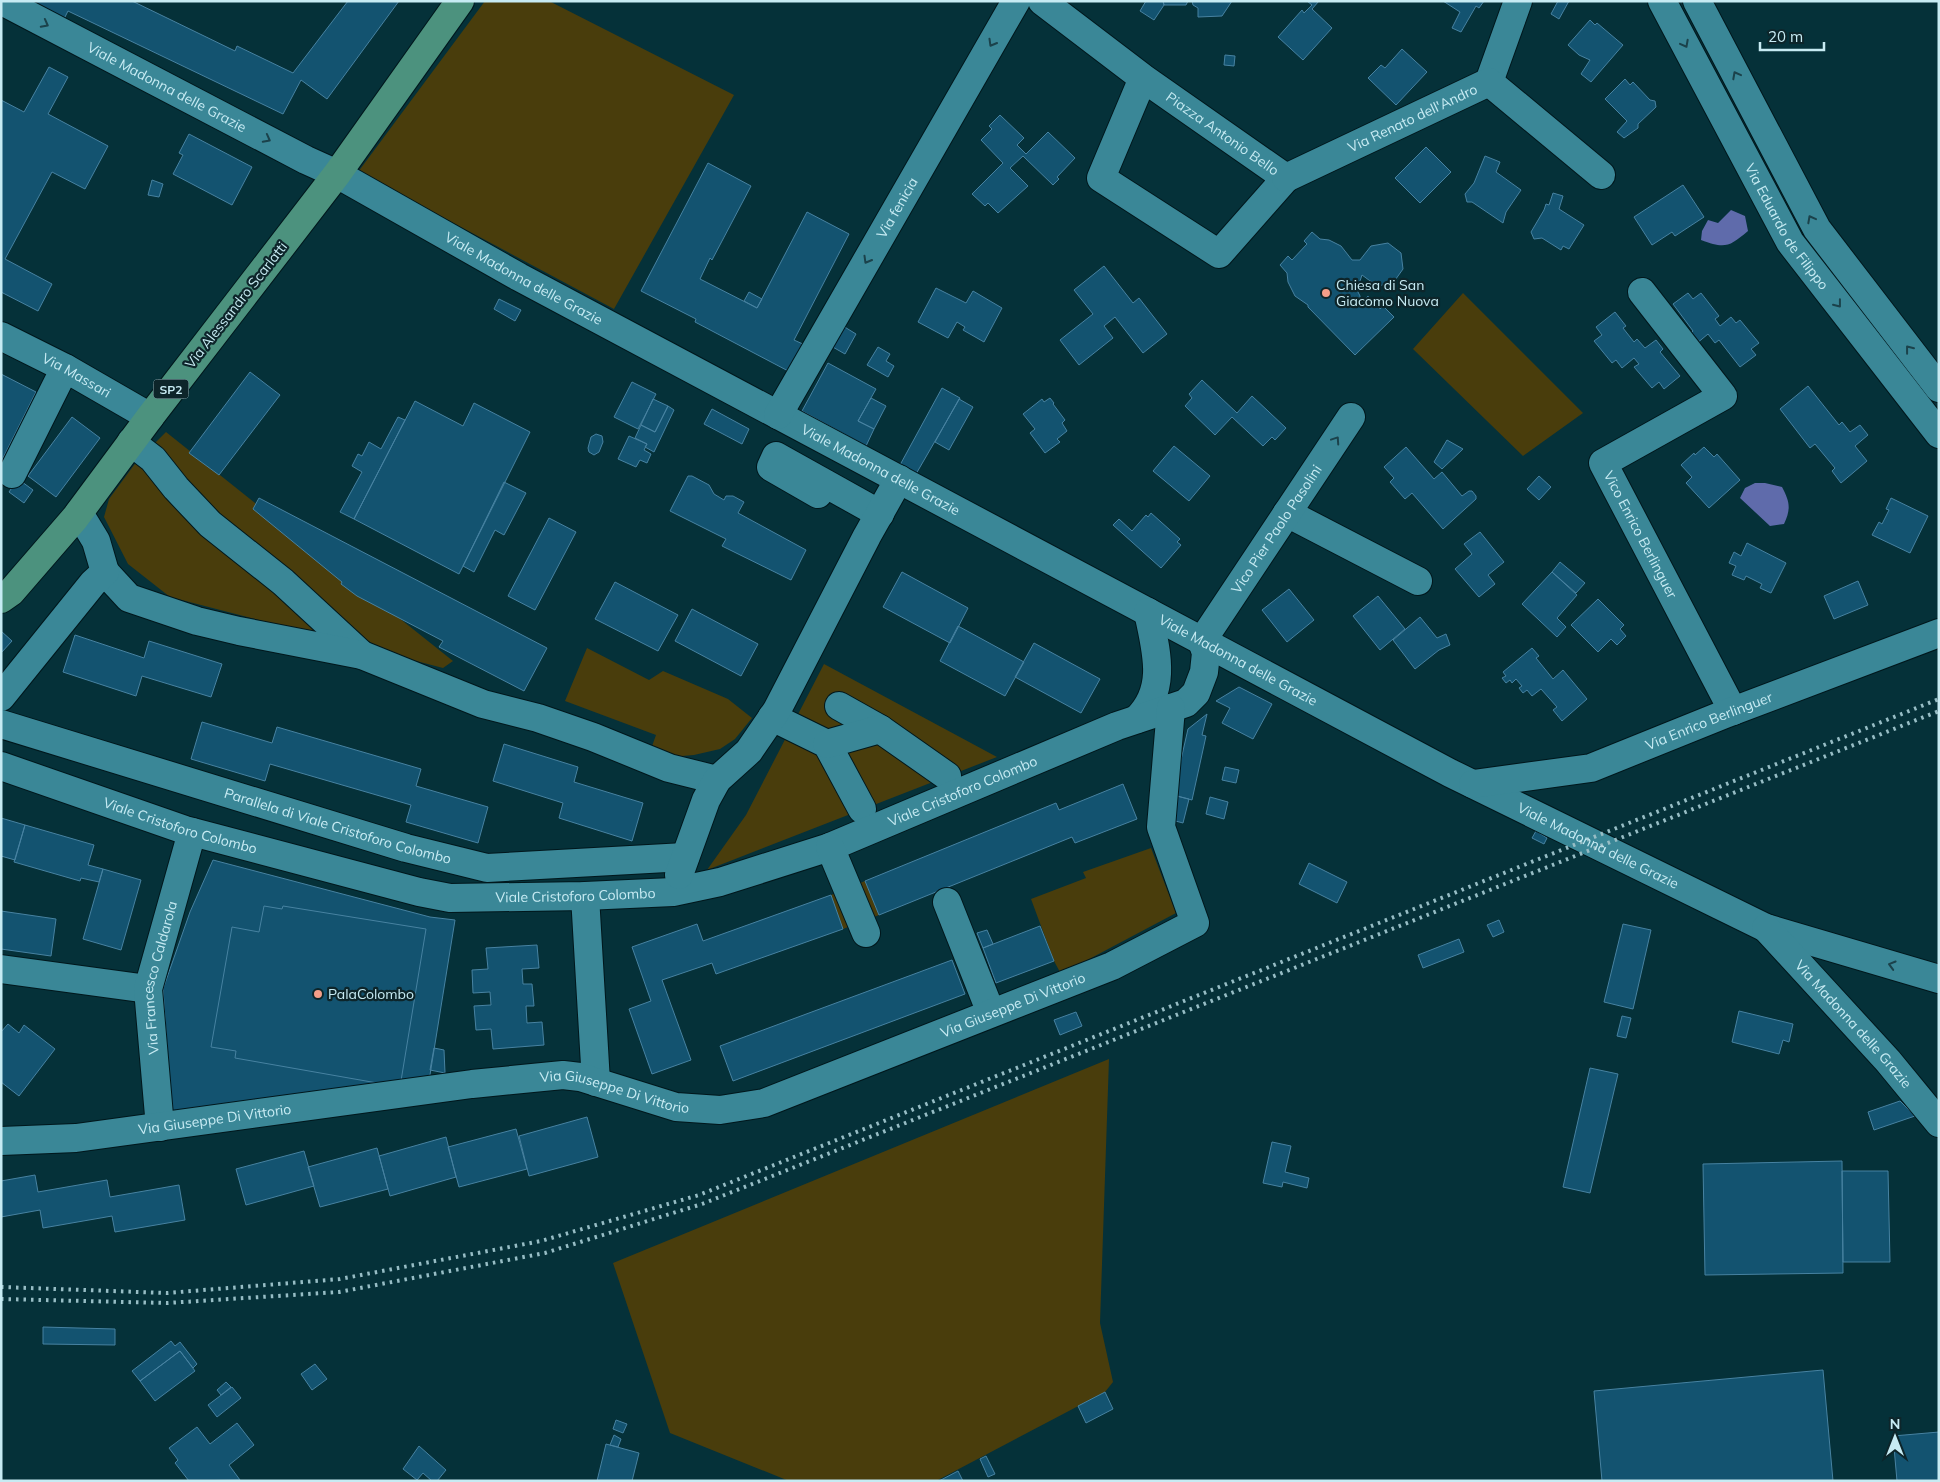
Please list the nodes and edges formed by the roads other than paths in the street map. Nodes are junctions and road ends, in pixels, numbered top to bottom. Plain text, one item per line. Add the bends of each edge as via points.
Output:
1 (460, 1) edge
2 (1016, 1) edge
3 (1042, 1) edge
4 (1518, 1) edge
5 (1662, 1) edge
6 (1697, 1) edge
7 (4, 2) edge
8 (1143, 78) junction
9 (1490, 82) junction
10 (337, 174) junction
11 (1601, 175) dead end
12 (1286, 178) junction
13 (1642, 292) dead end
14 (1, 336) edge
15 (65, 368) junction
16 (1939, 388) edge
17 (778, 415) junction
18 (150, 417) junction
19 (1351, 417) dead end
20 (1939, 434) edge
21 (131, 442) junction
22 (12, 474) dead end
23 (899, 479) junction
24 (822, 483) dead end
25 (78, 513) junction
26 (1287, 513) junction
27 (874, 525) junction
28 (104, 572) junction
29 (1418, 581) dead end
30 (1, 599) edge
31 (1148, 612) junction
32 (1939, 633) edge
33 (1199, 639) junction
34 (362, 655) junction
35 (1251, 667) junction
36 (1158, 672) junction
37 (1196, 693) junction
38 (1, 697) edge
39 (839, 706) dead end
40 (1171, 708) junction
41 (1733, 711) junction
42 (772, 717) junction
43 (1137, 719) junction
44 (1, 724) edge
45 (880, 729) junction
46 (827, 744) junction
47 (1, 766) edge
48 (947, 776) dead end
49 (717, 780) junction
50 (1473, 784) junction
51 (862, 809) dead end
52 (192, 832) junction
53 (830, 847) junction
54 (685, 857) junction
55 (673, 892) junction
56 (586, 896) junction
57 (947, 902) dead end
58 (1766, 928) junction
59 (866, 933) dead end
60 (1, 969) edge
61 (1939, 979) edge
62 (148, 988) junction
63 (991, 1013) junction
64 (596, 1082) junction
65 (1939, 1123) edge
66 (160, 1127) junction
67 (1, 1141) edge

1 - 10 main road, Via Alessandro Scarlatti / SP2
2 -> 17 street, Via fenicia
3 - 8 street
4 - 9 street
5 -> 20 street, Via Eduardo de Filippo via 1790,242
16 -> 6 street, Via Eduardo de Filippo via 1817,229
7 -> 10 street, Viale Madonna delle Grazie
8 - 12 street, Piazza Antonio Bello
8 - 12 street, Piazza Antonio Bello via 1102,178 1219,254
9 - 11 street, Via Renato dell'Andro
9 - 12 street, Via Renato dell'Andro
10 - 17 street, Viale Madonna delle Grazie via 518,277
10 - 18 main road, Via Alessandro Scarlatti / SP2
13 - 41 street, Vico Enrico Berlinguer via 1723,396 1603,463
14 - 15 street, Via Massari
15 - 18 street, Via Massari
15 - 22 street
17 - 23 street, Viale Madonna delle Grazie
18 - 21 main road, Via Alessandro Scarlatti / SP2
26 -> 19 street, Vico Pier Paolo Pasolini
21 - 25 main road, Via Alessandro Scarlatti / SP2
21 - 34 street via 153,459 210,524 283,582
23 - 27 street
23 - 31 street, Viale Madonna delle Grazie
24 - 27 street
25 - 28 street via 96,541
25 - 30 main road, Via Alessandro Scarlatti / SP2 via 11,592
26 - 29 street
26 - 33 street, Vico Pier Paolo Pasolini
27 - 42 street
28 - 34 street via 130,598 197,620
28 - 38 street
31 - 33 street, Viale Madonna delle Grazie
31 - 36 street
32 - 41 street, Via Enrico Berlinguer
33 - 35 street, Viale Madonna delle Grazie
33 - 36 street via 1182,641 1170,648 1161,660
33 - 37 street via 1206,653 1204,672
34 - 49 street via 483,704 538,718 669,768
35 - 37 street, Viale Cristoforo Colombo via 1223,676
35 - 50 street, Viale Madonna delle Grazie
36 - 43 street via 1155,694
37 - 40 street, Viale Cristoforo Colombo via 1186,703
39 - 45 street
40 - 43 street, Viale Cristoforo Colombo
40 - 63 street, Via Giuseppe Di Vittorio via 1161,827 1195,923 1112,966
41 - 50 street, Via Enrico Berlinguer via 1591,768
42 - 46 street
42 - 49 street via 749,751
43 - 53 street, Viale Cristoforo Colombo
44 - 54 street, Parallela di Viale Cristoforo Colombo via 406,848 487,868
45 - 46 street
45 - 48 street
46 - 51 street
47 - 52 street, Viale Cristoforo Colombo
49 - 54 street
50 - 58 street, Viale Madonna delle Grazie
52 - 56 street, Viale Cristoforo Colombo via 450,898
52 - 62 street, Via Francesco Caldarola
53 - 55 street, Viale Cristoforo Colombo via 720,882
53 - 59 street
54 - 55 street
55 - 56 street, Viale Cristoforo Colombo
56 - 64 street
57 - 63 street
61 -> 58 street
58 - 65 street, Via Madonna delle Grazie via 1888,1061
60 - 62 street
62 - 66 street, Via Francesco Caldarola
63 - 64 street, Via Giuseppe Di Vittorio via 764,1103 745,1107 720,1110 676,1107
64 - 66 street, Via Giuseppe Di Vittorio via 563,1075 472,1084
66 - 67 street, Via Giuseppe Di Vittorio via 76,1138

